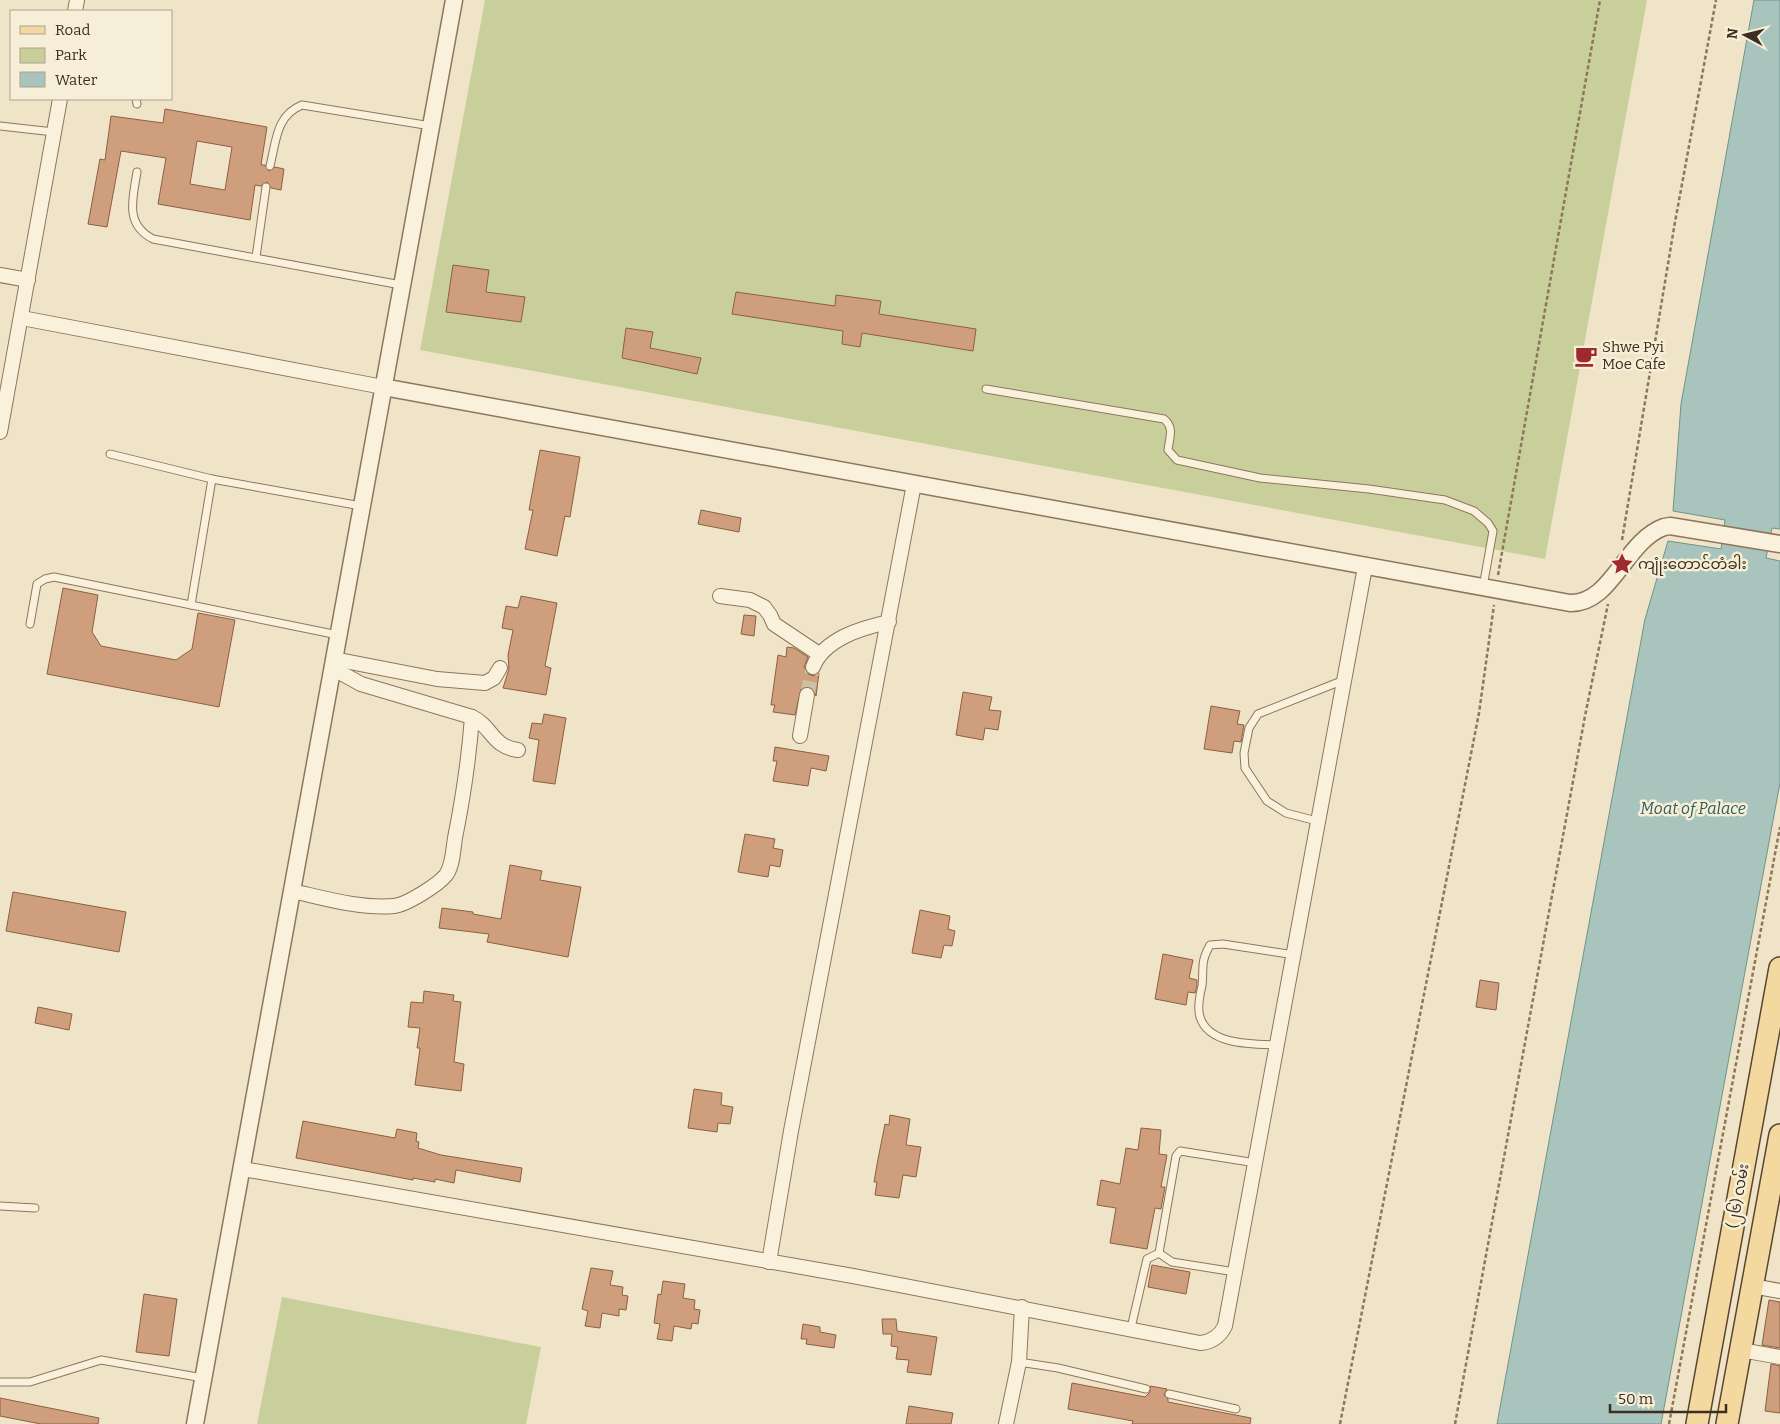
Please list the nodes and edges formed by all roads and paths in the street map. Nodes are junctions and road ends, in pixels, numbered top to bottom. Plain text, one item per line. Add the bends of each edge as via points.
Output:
1 (454, 0) edge
2 (1600, 0) edge
3 (1716, 0) edge
4 (60, 100) edge
5 (0, 126) edge
6 (431, 126) junction
7 (54, 132) junction
8 (270, 166) dead end
9 (137, 172) dead end
10 (266, 187) dead end
11 (256, 257) junction
12 (0, 275) edge
13 (28, 280) junction
14 (401, 285) junction
15 (22, 318) junction
16 (384, 387) junction
17 (986, 389) dead end
18 (0, 432) edge
19 (110, 454) dead end
20 (212, 480) junction
21 (914, 484) junction
22 (362, 506) junction
23 (1622, 542) dead end
24 (1780, 544) edge
25 (1365, 567) junction
26 (1489, 588) junction
27 (720, 596) dead end
28 (1609, 602) dead end
29 (191, 605) junction
30 (889, 622) junction
31 (30, 624) dead end
32 (338, 635) junction
33 (820, 654) junction
34 (333, 664) junction
35 (500, 668) dead end
36 (813, 668) tunnel mouth
37 (1344, 680) junction
38 (807, 696) tunnel mouth
39 (472, 716) junction
40 (800, 736) dead end
41 (518, 750) dead end
42 (1317, 821) junction
43 (1780, 827) edge
44 (292, 892) junction
45 (1295, 955) junction
46 (1780, 968) edge
47 (1279, 1045) junction
48 (1780, 1135) edge
49 (1256, 1163) junction
50 (242, 1169) junction
51 (1776, 1177) edge
52 (0, 1206) edge
53 (35, 1208) dead end
54 (1159, 1253) junction
55 (769, 1262) junction
56 (1235, 1272) junction
57 (1752, 1286) junction
58 (1780, 1291) edge
59 (1022, 1307) junction
60 (1131, 1328) junction
61 (1741, 1350) junction
62 (1780, 1357) edge
63 (1019, 1362) junction
64 (204, 1378) junction
65 (0, 1382) edge
66 (1146, 1389) dead end
67 (1169, 1394) dead end
68 (1236, 1409) dead end
69 (195, 1424) edge
70 (1006, 1424) edge
71 (1340, 1424) edge
72 (1455, 1424) edge
73 (1669, 1424) edge
74 (1697, 1424) edge
75 (1727, 1424) edge

1 - 6 street
2 - 26 path
3 - 23 path
4 - 7 street
5 - 7 lane
6 - 8 lane via 302,105 283,118
6 - 14 street
7 - 13 street
9 - 11 lane via 131,213 145,235
10 - 11 lane
11 - 14 lane
12 - 13 street
13 - 15 street
14 - 16 street
15 - 16 street
15 - 18 street
16 - 21 street
16 - 22 street
17 - 26 lane via 1164,419 1171,434 1168,450 1177,460 1260,478 1445,500 1474,510 1493,531
19 - 20 lane
20 - 22 lane
20 - 29 lane
21 - 25 street
21 - 30 street
22 - 32 street
24 - 26 street via 1670,526 1655,532 1635,548 1606,586 1587,601 1570,603
25 - 26 street
25 - 37 street
26 - 71 path via 1479,713
27 - 33 street via 750,600 764,607 774,624
28 - 72 path
29 - 31 lane via 54,577 37,584
29 - 32 lane
30 - 33 street via 852,633
30 - 55 street via 790,1131
32 - 34 street
33 - 36 street
34 - 35 street via 485,683 494,678
34 - 39 street via 362,684
34 - 44 street
37 - 42 street
37 - 42 lane via 1258,714 1249,728 1244,753 1245,768 1267,801 1286,813
38 - 40 street
39 - 41 street via 481,721 503,747
39 - 44 street via 458,823 446,875 413,899 396,906 347,902
42 - 45 street
43 - 73 path
44 - 50 street
45 - 47 street
45 - 47 lane via 1224,944 1210,945 1202,960 1200,1016 1209,1032 1225,1039
46 - 74 main road, (၂၆) လမ်း
47 - 49 street
48 - 51 main road, (၂၆) လမ်း
49 - 54 lane via 1180,1151 1176,1156
49 - 56 street
50 - 55 street
50 - 64 street
51 - 57 main road, (၂၆) လမ်း
52 - 53 lane
54 - 56 lane via 1172,1262
54 - 60 lane via 1147,1259
55 - 59 street
56 - 60 street via 1225,1326 1210,1341 1200,1343
57 - 58 street
57 - 61 main road, (၂၆) လမ်း
59 - 60 street
59 - 63 street
61 - 62 street
61 - 75 main road, (၂၆) လမ်း
63 - 66 lane
63 - 70 street
64 - 65 lane via 102,1360 30,1382
64 - 69 street
67 - 68 lane

